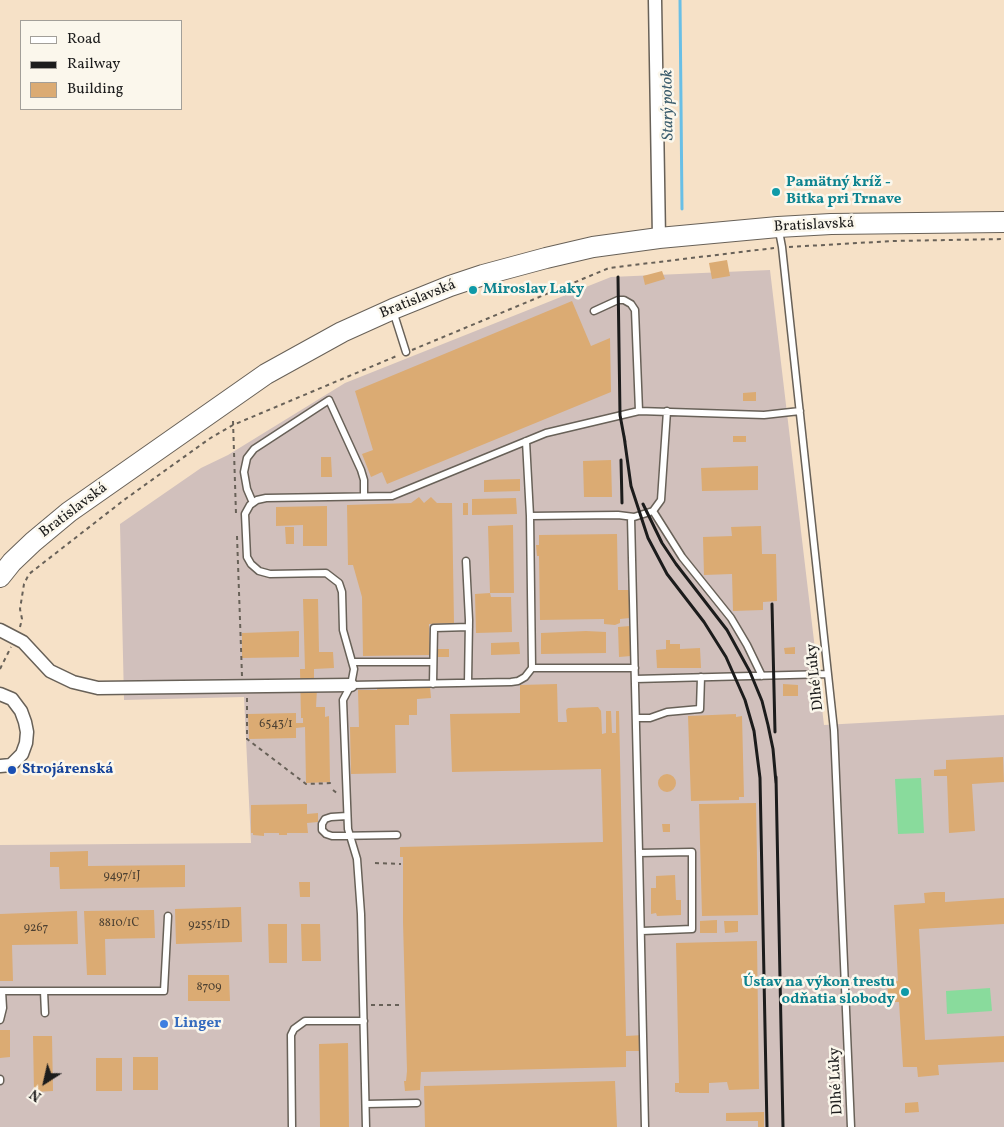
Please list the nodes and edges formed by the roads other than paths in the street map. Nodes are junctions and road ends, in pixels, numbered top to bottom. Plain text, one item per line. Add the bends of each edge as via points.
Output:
1 (655, 0) edge
2 (1004, 222) edge
3 (778, 227) junction
4 (659, 238) junction
5 (393, 309) junction
6 (594, 311) dead end
7 (406, 352) dead end
8 (639, 410) junction
9 (667, 411) junction
10 (800, 411) junction
11 (526, 441) junction
12 (364, 496) junction
13 (254, 503) junction
14 (653, 511) junction
15 (530, 516) junction
16 (631, 517) junction
17 (466, 561) dead end
18 (0, 577) edge
19 (469, 627) junction
20 (0, 630) edge
21 (352, 662) junction
22 (433, 662) junction
23 (532, 668) junction
24 (635, 668) junction
25 (828, 674) junction
26 (762, 676) junction
27 (700, 677) junction
28 (635, 679) junction
29 (468, 683) junction
30 (433, 684) junction
31 (351, 685) junction
32 (0, 694) edge
33 (636, 718) junction
34 (0, 766) edge
35 (347, 816) junction
36 (397, 835) dead end
37 (350, 836) junction
38 (639, 853) junction
39 (168, 916) dead end
40 (642, 931) junction
41 (1, 991) edge
42 (44, 991) junction
43 (45, 1013) dead end
44 (0, 1020) edge
45 (364, 1021) junction
46 (417, 1103) dead end
47 (366, 1104) junction
48 (292, 1127) edge
49 (366, 1127) edge
50 (645, 1127) edge
51 (851, 1127) edge

1 - 4 street
2 - 3 main road, Bratislavská
3 - 4 main road, Bratislavská
3 - 10 lane, Dlhé Lúky
4 - 5 main road, Bratislavská via 593,248 518,265 450,286
5 - 7 lane
5 - 18 main road, Bratislavská via 266,374 69,512 32,542
6 - 8 lane via 618,300 631,304 635,310
8 - 9 lane
8 - 11 lane
9 - 10 lane via 764,415
9 - 14 lane via 661,500
10 - 25 lane, Dlhé Lúky
11 - 12 lane via 392,496
11 - 15 lane
12 - 13 lane via 266,498
12 - 13 lane via 362,470 329,400 254,449 247,458 244,472
13 - 21 lane via 245,514 247,556 251,564 270,574 326,573 332,577 342,592 343,630
14 - 16 lane
14 - 26 lane via 682,557 731,618
15 - 16 lane
15 - 23 lane
16 - 24 lane
17 - 19 lane
19 - 22 lane via 434,628
19 - 29 lane
20 - 31 street via 23,642 50,671 73,682 98,688
21 - 22 lane
21 - 31 lane
22 - 30 lane
23 - 24 lane
23 - 29 lane via 526,677 518,681
24 - 28 lane
25 - 26 lane
25 - 51 lane, Dlhé Lúky via 834,730
26 - 27 lane
27 - 28 lane
27 - 33 lane via 700,709
28 - 33 lane
29 - 30 lane
30 - 31 lane
31 - 35 lane via 343,700
32 - 34 street via 12,699 27,732 22,754 11,765
33 - 38 lane
35 - 37 lane
35 - 37 lane via 325,819 322,830 332,836
36 - 37 lane
37 - 45 lane via 357,859
38 - 40 lane
38 - 40 lane via 692,852 692,929
39 - 42 lane via 164,991
40 - 50 lane
41 - 42 lane
41 - 44 lane via 3,1008
42 - 43 lane
45 - 47 lane
45 - 48 lane via 306,1021 294,1030 291,1036
46 - 47 lane
47 - 49 lane

